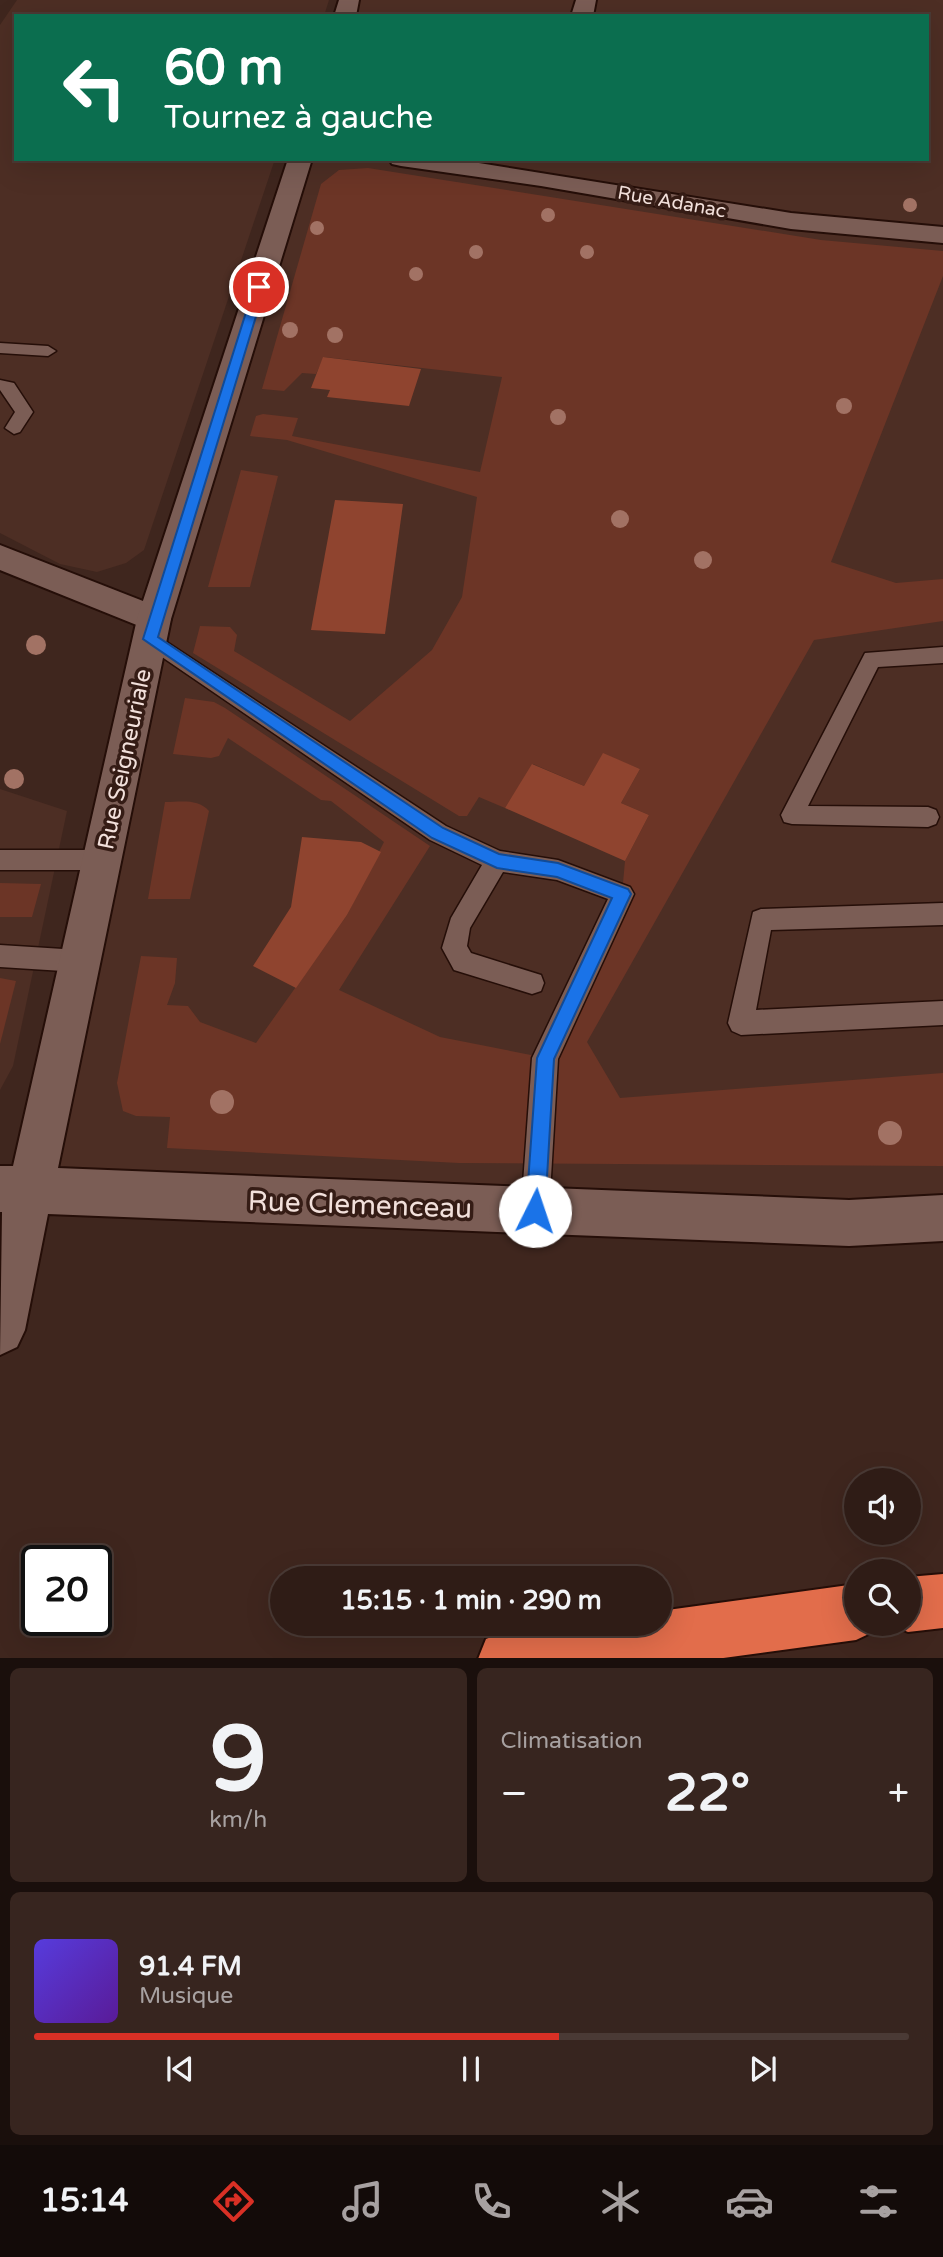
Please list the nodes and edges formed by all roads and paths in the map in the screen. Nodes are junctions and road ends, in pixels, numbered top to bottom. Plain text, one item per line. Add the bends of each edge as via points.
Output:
1 (299, 161) edge
2 (430, 161) edge
3 (544, 169) edge
4 (943, 235) edge
5 (0, 348) edge
6 (48, 351) dead end
7 (0, 386) edge
8 (14, 428) dead end
9 (0, 556) edge
10 (152, 629) junction
11 (943, 655) edge
12 (928, 817) dead end
13 (0, 860) edge
14 (101, 860) junction
15 (497, 861) junction
16 (943, 914) edge
17 (0, 956) edge
18 (79, 961) junction
19 (532, 983) dead end
20 (943, 1013) edge
21 (10, 1192) edge
22 (535, 1211) junction
23 (943, 1218) edge
24 (0, 1329) edge
25 (943, 1601) edge
26 (921, 1604) edge
27 (844, 1614) edge
28 (506, 1658) edge

1 - 10 street, Rue Seigneuriale
2 - 3 street, Rue Adanac
3 - 4 street, Rue Adanac via 791,221
5 - 6 lane
7 - 8 lane via 8,387 24,412
9 - 10 street
10 - 14 street, Rue Seigneuriale
10 - 15 lane via 438,833
11 - 12 lane via 872,659 792,815
13 - 14 lane
14 - 18 street, Rue Seigneuriale
15 - 19 lane via 459,926 454,948 463,962
15 - 22 lane via 558,870 622,894 545,1058
16 - 20 lane via 761,920 741,1023
17 - 18 lane
18 - 21 street, Rue Seigneuriale
21 - 22 street, Rue Clemenceau
21 - 24 street, Rue Seigneuriale
22 - 23 street, Rue Clemenceau via 849,1223
25 - 26 highway
27 - 28 highway

